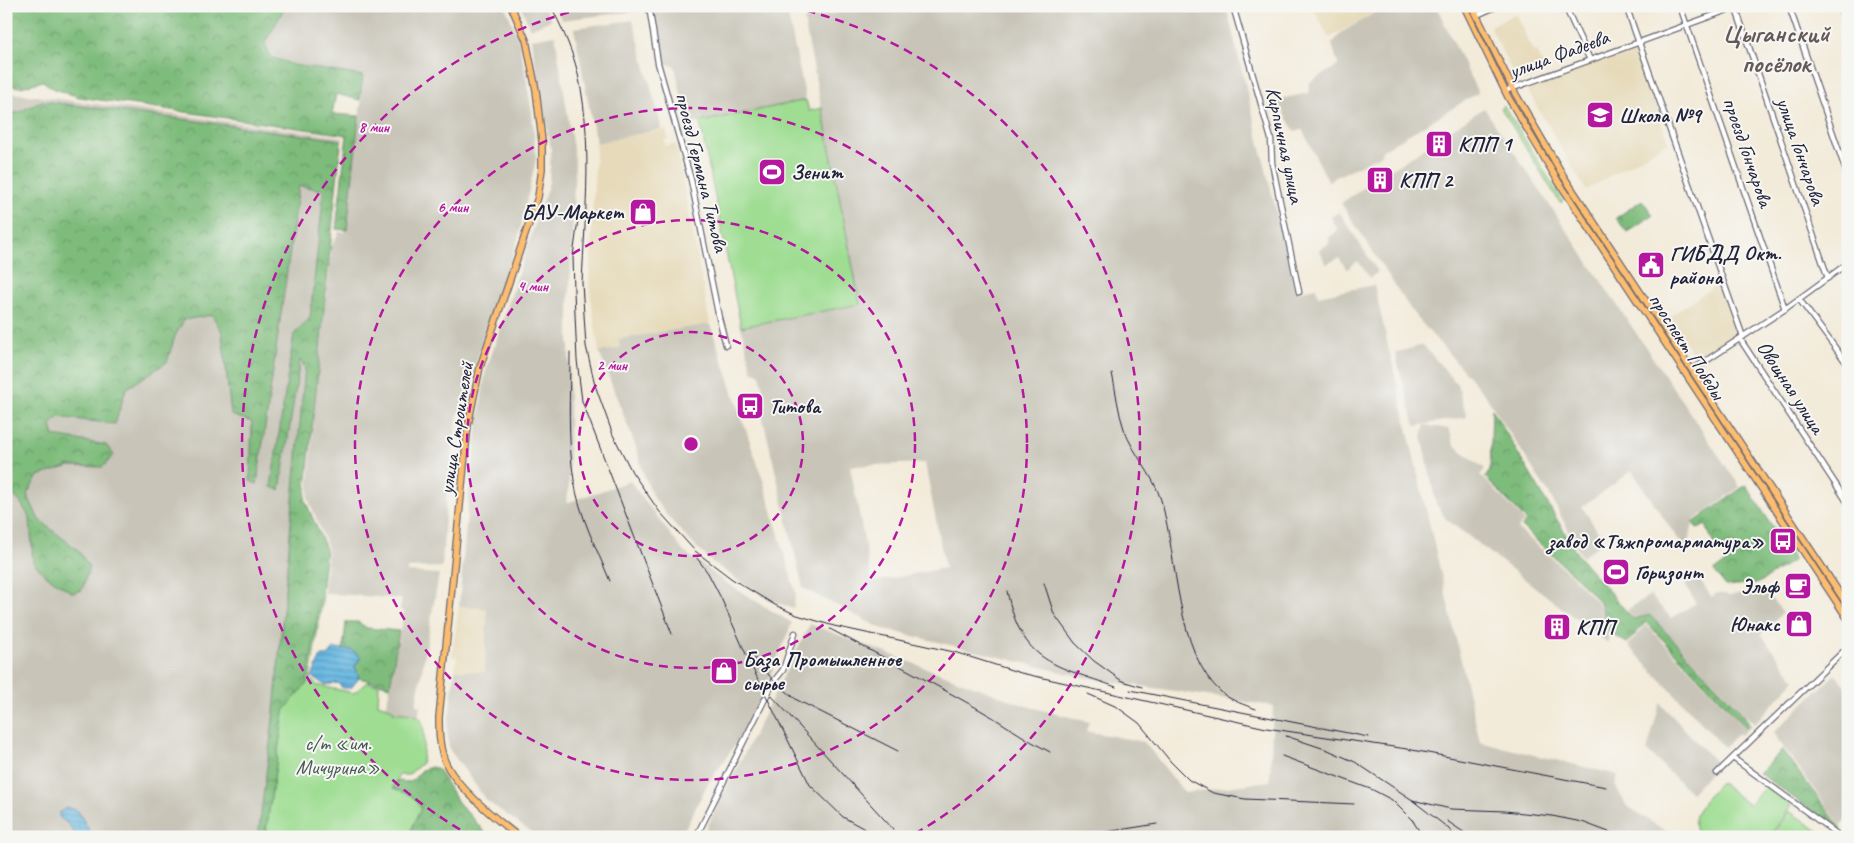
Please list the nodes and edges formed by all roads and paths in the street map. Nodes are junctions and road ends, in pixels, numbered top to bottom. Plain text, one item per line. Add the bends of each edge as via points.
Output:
1 (511, 6) edge
2 (649, 6) edge
3 (1233, 6) edge
4 (1464, 6) edge
5 (1472, 6) edge
6 (1497, 6) edge
7 (1565, 6) edge
8 (1626, 6) edge
9 (1680, 6) edge
10 (1789, 6) edge
11 (1840, 6) edge
12 (1736, 7) edge
13 (1477, 15) junction
14 (1686, 25) junction
15 (1848, 30) edge
16 (1638, 42) junction
17 (1590, 60) junction
18 (1512, 88) junction
19 (1505, 91) junction
20 (1848, 177) edge
21 (1848, 262) edge
22 (1828, 278) junction
23 (1300, 292) dead end
24 (1799, 299) junction
25 (1785, 309) junction
26 (1742, 338) junction
27 (726, 345) dead end
28 (1848, 365) edge
29 (1692, 370) junction
30 (1848, 503) edge
31 (1848, 606) edge
32 (1848, 620) edge
33 (795, 634) dead end
34 (1848, 647) edge
35 (1733, 758) junction
36 (1717, 773) dead end
37 (518, 837) edge
38 (696, 837) edge
39 (1841, 837) edge

1 - 37 main road, улица Строителей via 526,40 536,90 542,141 541,182 480,367 468,425 439,739 444,761 472,798
2 - 27 street, проезд Германа Титова via 658,64 691,180
3 - 23 street, Кирпичная улица via 1271,139 1272,163
4 - 19 main road, проспект Победы
5 - 13 main road, проспект Победы
6 - 13 street
7 - 17 street
8 - 16 street, Овощная улица
9 - 14 street, проезд Гончарова
10 - 20 street
11 - 15 street
12 - 14 street, улица Фадеева
12 - 22 street, улица Гончарова
13 - 18 main road, проспект Победы
14 - 16 street, улица Фадеева
14 - 25 street, проезд Гончарова
16 - 17 street, улица Фадеева
16 - 26 street, Овощная улица
17 - 18 street, улица Фадеева
18 - 19 street, улица Фадеева
18 - 29 main road, проспект Победы via 1564,176
19 - 32 main road, проспект Победы via 1558,181
21 - 22 street
22 - 24 street
24 - 25 street
24 - 28 street
25 - 26 street
26 - 29 street
26 - 30 street, Овощная улица
29 - 31 main road, проспект Победы
33 - 38 street via 783,670 774,681
34 - 35 street
35 - 36 street
35 - 39 street

